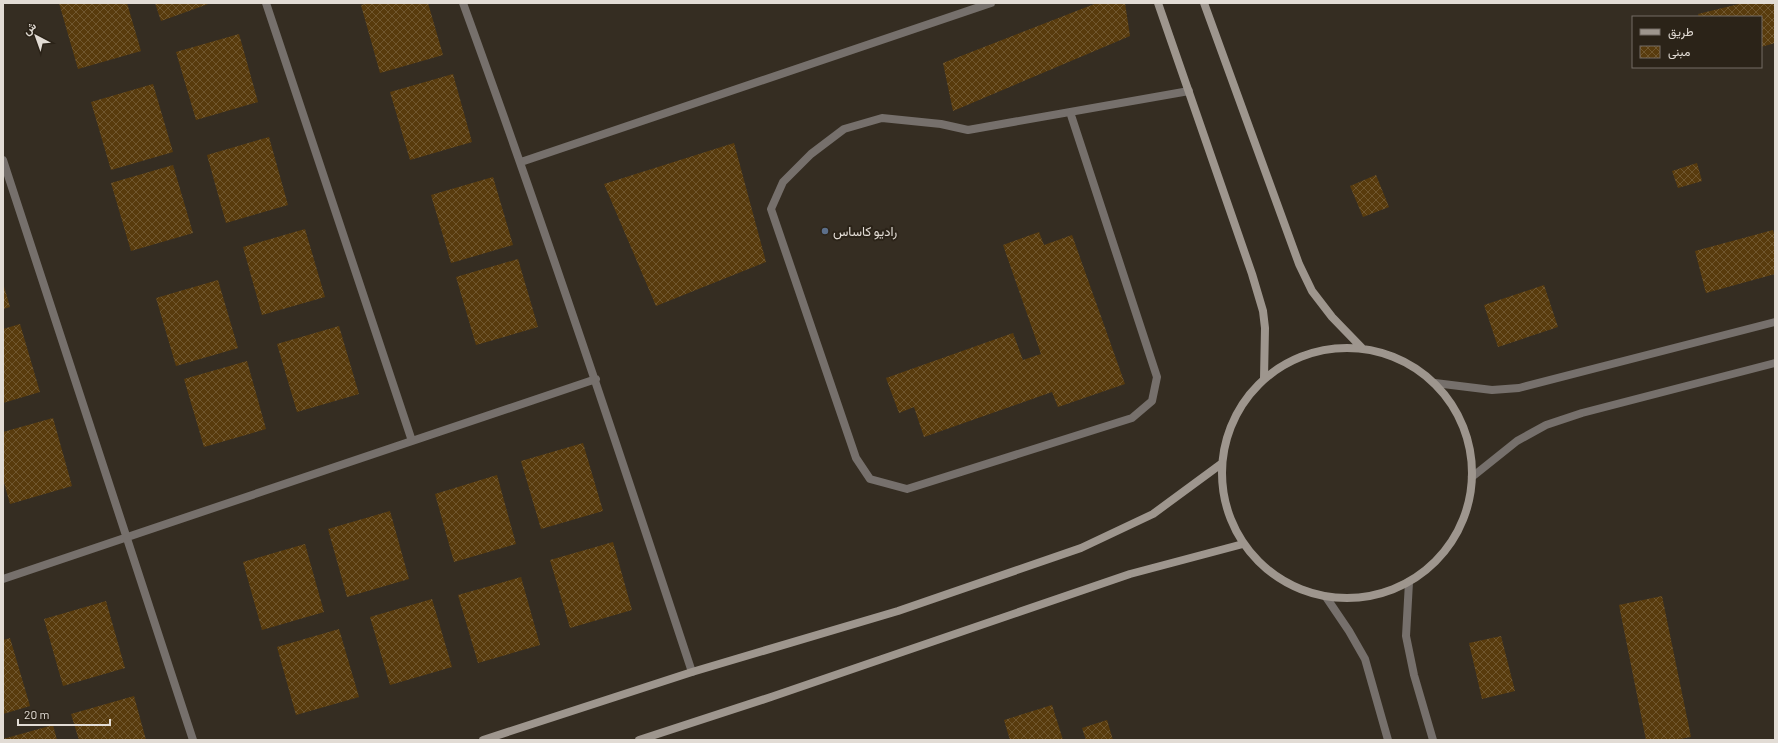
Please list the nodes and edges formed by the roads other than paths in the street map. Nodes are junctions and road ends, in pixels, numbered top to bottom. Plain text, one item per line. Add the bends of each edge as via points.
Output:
1 (266, 3) edge
2 (463, 3) edge
3 (991, 3) edge
4 (1158, 3) edge
5 (1204, 3) edge
6 (1189, 91) junction
7 (1070, 112) junction
8 (3, 160) edge
9 (521, 162) junction
10 (1775, 322) edge
11 (1362, 348) junction
12 (1775, 363) edge
13 (1264, 378) junction
14 (596, 379) junction
15 (1436, 383) junction
16 (412, 441) junction
17 (1221, 464) junction
18 (1472, 477) junction
19 (126, 538) junction
20 (1243, 544) junction
21 (3, 579) edge
22 (1409, 582) junction
23 (1326, 597) junction
24 (692, 672) junction
25 (193, 740) edge
26 (483, 740) edge
27 (639, 740) edge
28 (1388, 740) edge
29 (1433, 740) edge

1 - 16 street
2 - 9 street
3 - 9 street
4 - 6 street
5 - 11 street via 1298,264 1312,291 1332,317
6 - 7 street
6 - 13 street via 1263,311
7 - 7 street via 968,130 941,124 882,118 844,129 811,154 783,182 771,209 856,458 870,479 907,489 1132,418 1152,401 1157,376
8 - 19 street
9 - 14 street
10 - 15 street via 1519,388 1492,390
11 - 13 street via 1327,349 1300,357
11 - 15 street via 1402,360
12 - 18 street via 1582,413 1546,425 1517,441
13 - 17 street via 1234,417
14 - 16 street
14 - 24 street
15 - 18 street via 1464,426
16 - 19 street
17 - 20 street via 1222,492 1230,519
17 - 24 street via 1153,514 1081,548 898,611
18 - 22 street via 1464,519 1441,555
19 - 21 street
19 - 25 street
20 - 23 street via 1265,568 1293,587
20 - 27 street via 1130,574
22 - 23 street via 1376,594 1354,598
22 - 29 street via 1406,636 1414,675
23 - 28 street via 1365,659
24 - 26 street

